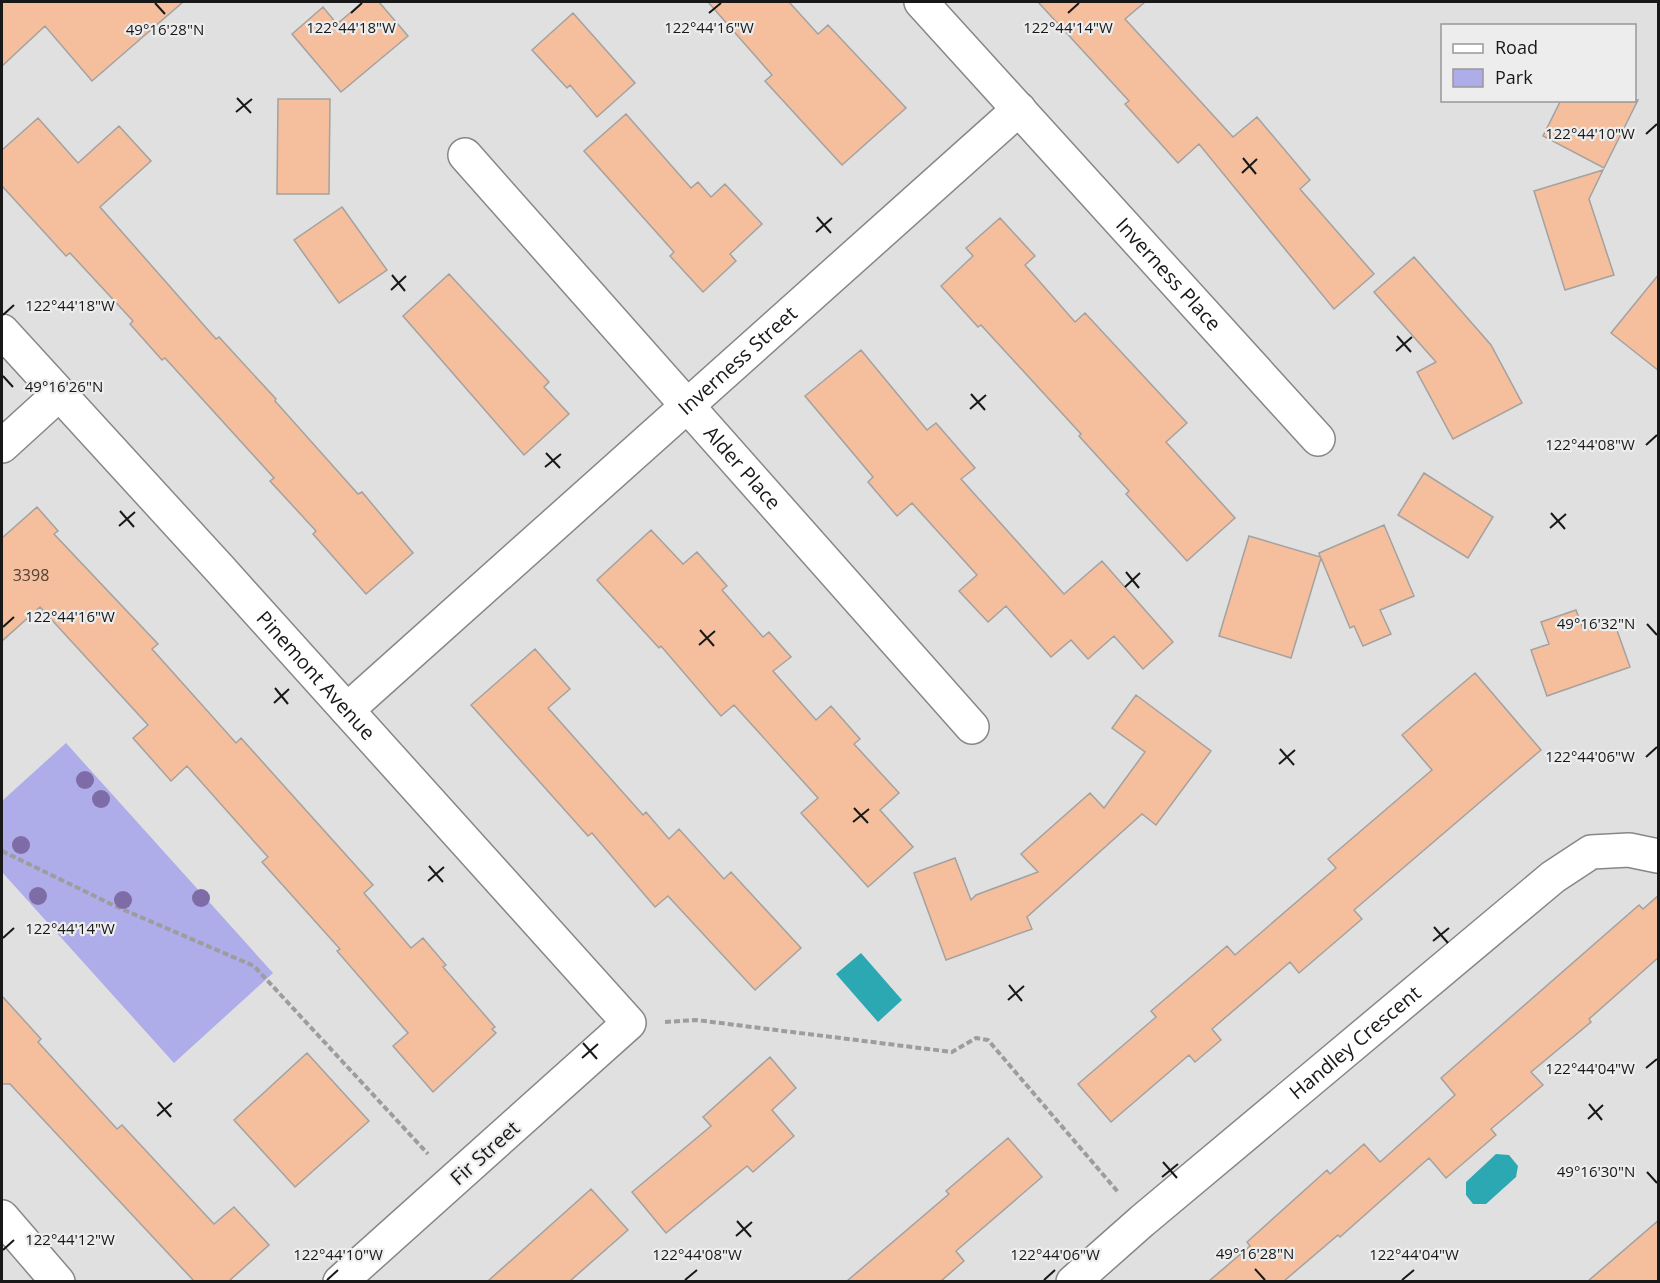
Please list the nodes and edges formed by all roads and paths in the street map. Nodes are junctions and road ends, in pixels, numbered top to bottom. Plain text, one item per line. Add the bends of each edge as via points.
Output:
1 (921, 2) edge
2 (1019, 109) junction
3 (465, 154) dead end
4 (2, 331) edge
5 (58, 395) junction
6 (688, 406) junction
7 (1318, 439) dead end
8 (2, 446) edge
9 (347, 710) junction
10 (972, 727) dead end
11 (2, 851) edge
12 (1659, 856) edge
13 (628, 1023) junction
14 (453, 1182) junction
15 (2, 1217) edge
16 (1142, 1221) junction
17 (58, 1281) edge
18 (340, 1281) edge
19 (1073, 1281) edge

1 - 2 street
2 - 6 street, Inverness Street
2 - 7 street, Inverness Place
3 - 6 street, Alder Place
4 - 5 street, Pinemont Avenue
5 - 8 street
5 - 9 street, Pinemont Avenue
6 - 9 street, Inverness Street
6 - 10 street, Alder Place
9 - 13 street, Pinemont Avenue
11 - 14 path via 115,906 254,966
12 - 16 street, Handley Crescent via 1629,850 1592,852 1553,877
13 - 14 street, Fir Street
13 - 16 path via 696,1020 952,1052 976,1038 988,1040
14 - 18 street, Fir Street
15 - 17 street
16 - 19 street, Handley Crescent

